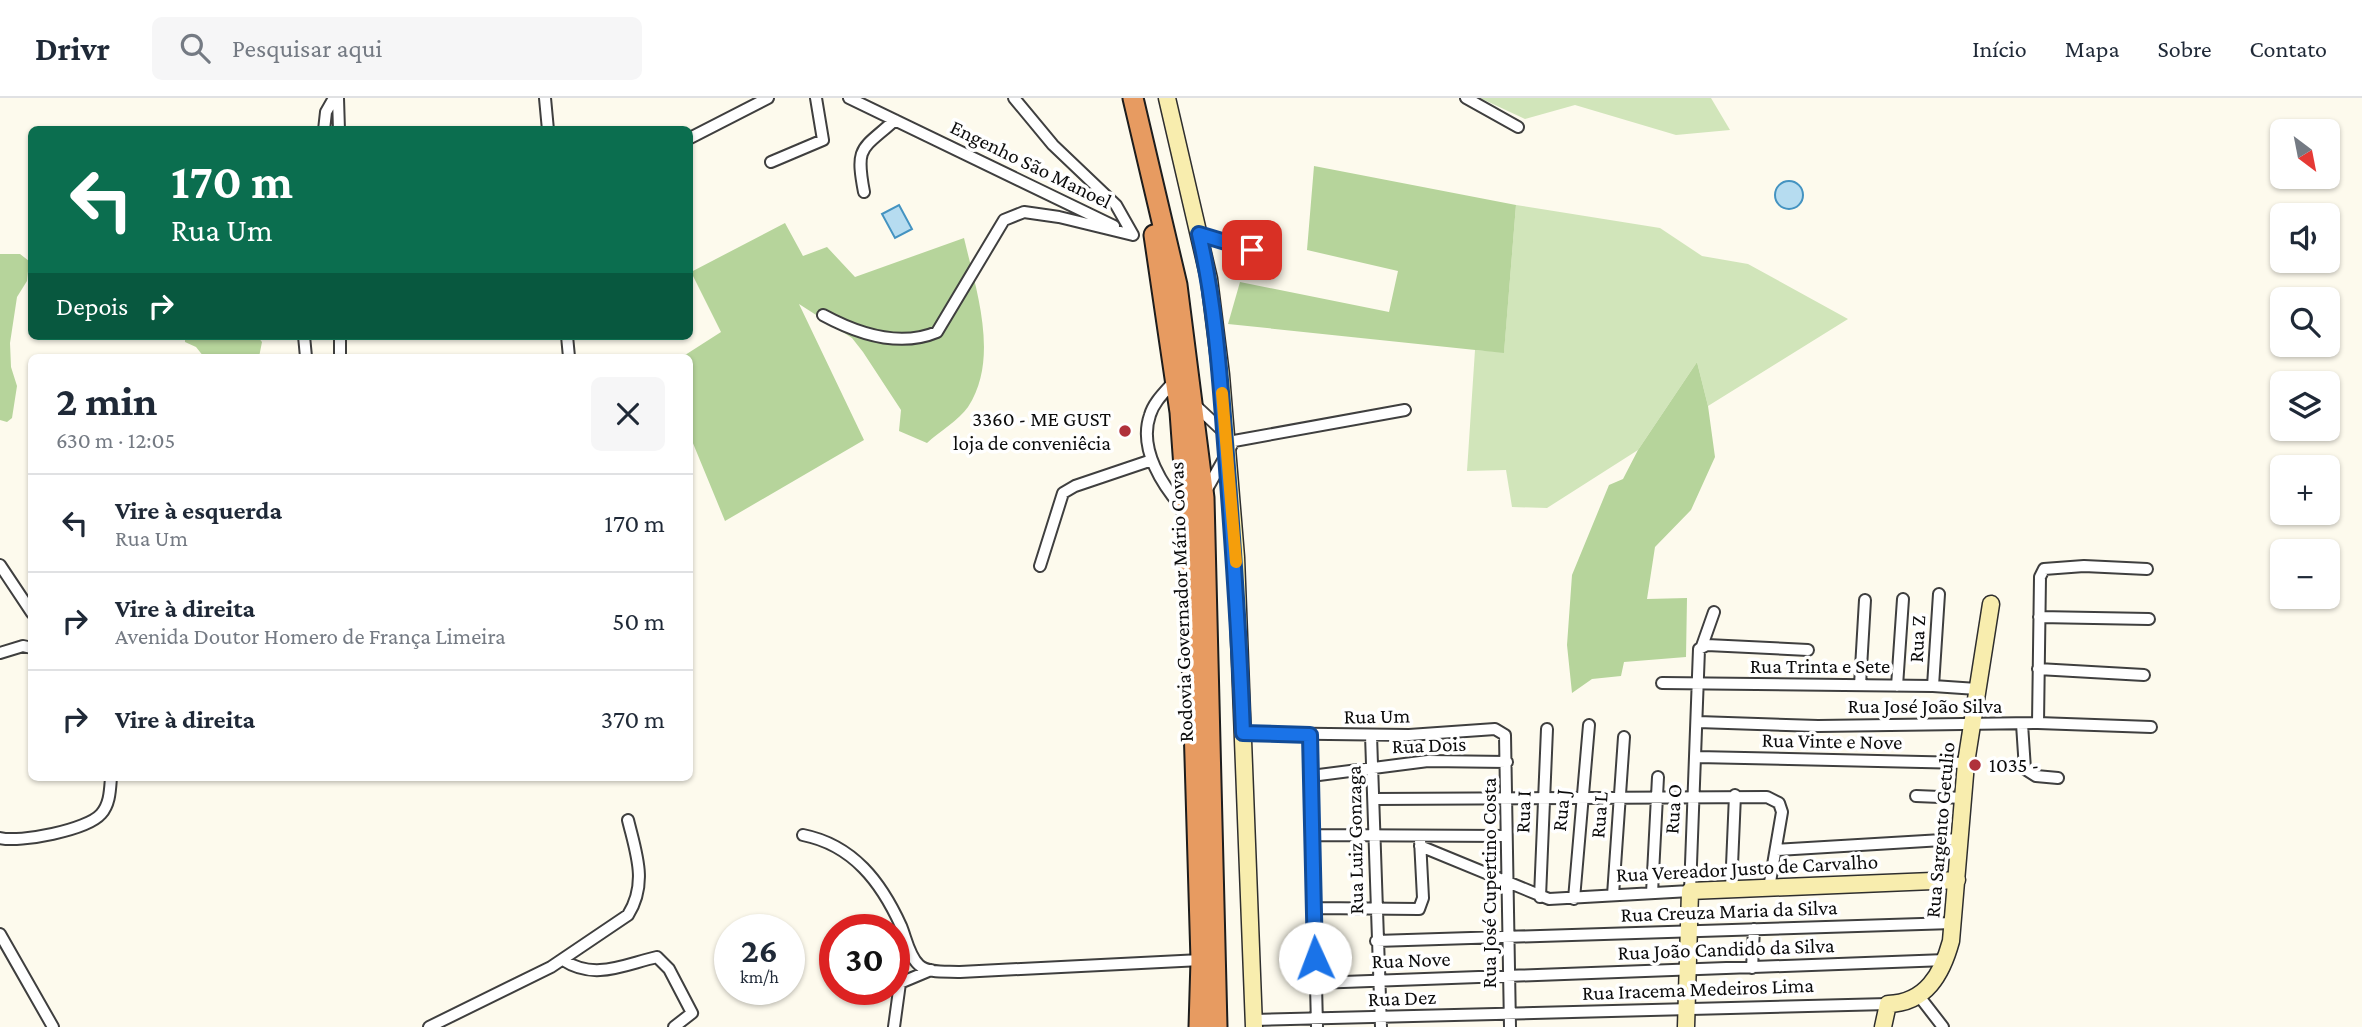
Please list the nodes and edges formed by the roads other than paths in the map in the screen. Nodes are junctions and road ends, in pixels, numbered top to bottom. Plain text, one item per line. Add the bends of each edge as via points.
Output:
1 (336, 98) edge
2 (545, 98) edge
3 (768, 98) edge
4 (816, 98) edge
5 (849, 98) edge
6 (1014, 98) edge
7 (1121, 98) edge
8 (1133, 98) edge
9 (1167, 98) edge
10 (1466, 98) edge
11 (895, 120) junction
12 (324, 126) edge
13 (339, 126) edge
14 (548, 126) edge
15 (1518, 127) dead end
16 (693, 136) edge
17 (771, 162) dead end
18 (864, 191) dead end
19 (1199, 234) junction
20 (1133, 235) junction
21 (1157, 247) junction
22 (1252, 250) dead end
23 (823, 315) dead end
24 (1176, 379) junction
25 (1191, 402) junction
26 (1405, 410) dead end
27 (1228, 442) junction
28 (1152, 460) junction
29 (1204, 498) junction
30 (1188, 514) junction
31 (0, 565) edge
32 (1040, 566) dead end
33 (2147, 569) dead end
34 (1939, 594) dead end
35 (1903, 599) dead end
36 (1866, 600) dead end
37 (1991, 604) dead end
38 (28, 607) edge
39 (1714, 612) dead end
40 (2039, 617) junction
41 (2149, 619) dead end
42 (28, 647) edge
43 (1808, 650) dead end
44 (1700, 651) junction
45 (0, 653) edge
46 (2038, 669) junction
47 (2144, 675) dead end
48 (1662, 683) dead end
49 (1699, 685) junction
50 (1860, 685) junction
51 (1897, 685) junction
52 (1933, 686) junction
53 (1977, 690) junction
54 (1698, 722) junction
55 (2038, 723) junction
56 (1972, 724) junction
57 (2022, 724) junction
58 (1589, 725) dead end
59 (2151, 727) dead end
60 (1547, 729) dead end
61 (1243, 733) junction
62 (1310, 735) junction
63 (1371, 735) junction
64 (1623, 737) dead end
65 (1507, 739) joint
66 (1697, 757) junction
67 (1507, 762) junction
68 (1966, 763) junction
69 (1373, 768) junction
70 (1311, 776) junction
71 (1658, 777) dead end
72 (2058, 778) dead end
73 (110, 781) edge
74 (1695, 795) junction
75 (1735, 795) junction
76 (1916, 796) dead end
77 (1543, 797) junction
78 (1582, 797) junction
79 (1658, 797) junction
80 (1507, 798) junction
81 (1964, 798) junction
82 (1374, 799) junction
83 (1619, 799) junction
84 (628, 820) dead end
85 (1420, 834) junction
86 (803, 835) dead end
87 (1311, 835) junction
88 (1375, 835) junction
89 (1506, 836) junction
90 (0, 838) edge
91 (1959, 839) junction
92 (1420, 846) junction
93 (1776, 850) junction
94 (1957, 880) junction
95 (1507, 881) junction
96 (1769, 888) junction
97 (1731, 889) junction
98 (1690, 891) junction
99 (1652, 893) junction
100 (1613, 895) junction
101 (1540, 897) junction
102 (1574, 899) junction
103 (1375, 906) junction
104 (1314, 908) junction
105 (1953, 923) junction
106 (1754, 929) junction
107 (1689, 930) junction
108 (0, 934) edge
109 (1507, 937) junction
110 (1376, 941) junction
111 (563, 960) junction
112 (1201, 960) junction
113 (1946, 960) junction
114 (1690, 968) junction
115 (1752, 968) junction
116 (931, 970) junction
117 (1507, 976) junction
118 (1380, 980) junction
119 (1316, 983) junction
120 (1919, 996) junction
121 (1888, 1004) junction
122 (1688, 1007) junction
123 (1509, 1013) junction
124 (1254, 1023) edge
125 (1381, 1023) edge
126 (1317, 1024) edge
127 (53, 1027) edge
128 (429, 1027) edge
129 (674, 1027) edge
130 (894, 1027) edge
131 (1199, 1027) edge
132 (1217, 1027) edge
133 (1510, 1027) edge
134 (1686, 1027) edge
135 (1883, 1027) edge
136 (1943, 1027) edge

1 - 12 street via 326,112
1 - 13 street
2 - 14 street
3 - 16 street
4 - 17 street via 823,140
5 - 11 street, Engenho São Manoel
6 - 20 street via 1053,145 1116,205
7 - 21 highway, Rodovia Governador Mário Covas
8 - 25 highway, Rodovia Governador Mário Covas via 1171,254
9 - 19 main road
10 - 15 street
11 - 18 street via 860,151
11 - 20 street, Engenho São Manoel
19 - 22 street
19 - 27 main road via 1216,322
20 - 21 street, Engenho São Manoel
20 - 23 street via 1024,212 1004,220 937,332 918,340 884,337 856,332
21 - 24 highway, Rodovia Governador Mário Covas
24 - 28 street via 1150,413 1147,435
24 - 30 highway, Rodovia Governador Mário Covas
25 - 27 street
25 - 29 highway, Rodovia Governador Mário Covas
26 - 27 street
27 - 29 street
27 - 61 main road
28 - 30 street via 1168,491
28 - 32 street via 1063,493
29 - 132 highway, Rodovia Governador Mário Covas
30 - 112 highway, Rodovia Governador Mário Covas
31 - 38 street
33 - 40 street via 2044,569
34 - 52 street, Rua Z
35 - 51 street
36 - 50 street
37 - 53 main road, Rua Sargento Getulio
39 - 44 street, Rua O
40 - 41 street
40 - 46 street
42 - 45 street
43 - 44 street
44 - 49 street, Rua O
46 - 47 street
46 - 55 street
48 - 49 street, Rua Trinta e Sete
49 - 50 street, Rua Trinta e Sete
49 - 54 street, Rua O
50 - 51 street, Rua Trinta e Sete
51 - 52 street, Rua Trinta e Sete
52 - 53 street, Rua Trinta e Sete
53 - 56 main road, Rua Sargento Getulio
54 - 56 street, Rua José João Silva
54 - 66 street, Rua O
55 - 57 street, Rua José João Silva
55 - 59 street, Rua José João Silva
56 - 57 street, Rua José João Silva
56 - 68 main road, Rua Sargento Getulio
57 - 72 street via 2025,769 2036,776
58 - 78 street, Rua J
60 - 77 street, Rua I
61 - 62 street, Rua Um
61 - 124 main road
62 - 63 street, Rua Um
62 - 70 street
63 - 65 street, Rua Um via 1495,729
63 - 69 street, Rua Luiz Gonzaga
64 - 83 street, Rua L
65 - 67 street, Rua José Cupertino Costa
66 - 68 street, Rua Vinte e Nove
66 - 74 street, Rua O
67 - 69 street, Rua Dois via 1428,761
67 - 80 street, Rua José Cupertino Costa
68 - 81 main road, Rua Sargento Getulio
69 - 70 street, Rua Dois
69 - 82 street, Rua Luiz Gonzaga
70 - 87 street
71 - 79 street
73 - 90 street via 107,803 89,824
74 - 75 street
74 - 79 street
74 - 98 street, Rua O
75 - 93 street via 1775,800 1781,807
75 - 97 street
76 - 81 street
77 - 78 street
77 - 80 street
77 - 101 street, Rua I
78 - 83 street
78 - 102 street, Rua J
79 - 83 street
79 - 99 street
80 - 82 street
80 - 89 street, Rua José Cupertino Costa
81 - 91 main road, Rua Sargento Getulio
82 - 88 street, Rua Luiz Gonzaga
83 - 100 street, Rua L
84 - 111 street via 640,869 635,903 616,926
85 - 88 street
85 - 89 street
85 - 92 street
86 - 116 street via 840,849 870,873 916,961
87 - 88 street
87 - 104 street
88 - 103 street, Rua Luiz Gonzaga
89 - 95 street, Rua José Cupertino Costa
91 - 93 street, Rua Vereador Justo de Carvalho
91 - 94 main road, Rua Sargento Getulio
92 - 95 street
92 - 103 street via 1423,904 1411,910
93 - 96 street
94 - 96 main road, Rua Vereador Justo de Carvalho
94 - 105 main road, Rua Sargento Getulio
95 - 101 street
95 - 109 street, Rua José Cupertino Costa
96 - 97 main road, Rua Vereador Justo de Carvalho
97 - 98 main road, Rua Vereador Justo de Carvalho
98 - 99 street, Rua Vereador Justo de Carvalho
98 - 107 main road, Rua O
99 - 100 street, Rua Vereador Justo de Carvalho
100 - 102 street, Rua Vereador Justo de Carvalho
101 - 102 street, Rua Vereador Justo de Carvalho
103 - 104 street
103 - 110 street, Rua Luiz Gonzaga
104 - 119 street
105 - 106 street, Rua Creuza Maria da Silva
105 - 113 main road, Rua Sargento Getulio
106 - 107 street, Rua Creuza Maria da Silva
106 - 115 street
107 - 109 street, Rua Creuza Maria da Silva
107 - 114 main road, Rua O
108 - 127 street
109 - 110 street, Rua Creuza Maria da Silva
109 - 117 street, Rua José Cupertino Costa
110 - 118 street, Rua Luiz Gonzaga
111 - 128 street
111 - 129 street via 584,970 613,970 657,957 669,969 691,1010 691,1017
112 - 116 street
112 - 131 highway, Rodovia Governador Mário Covas
113 - 115 street, Rua João Candido da Silva
113 - 120 main road, Rua Sargento Getulio
114 - 115 street, Rua João Candido da Silva
114 - 117 street, Rua João Candido da Silva
114 - 122 main road, Rua O
116 - 130 street via 900,983
117 - 118 street, Rua Nove
117 - 123 street, Rua José Cupertino Costa
118 - 119 street, Rua Nove
118 - 125 street, Rua Luiz Gonzaga
119 - 126 street
120 - 121 main road
120 - 136 street
121 - 122 street, Rua Iracema Medeiros Lima
121 - 135 main road
122 - 123 street, Rua Iracema Medeiros Lima
122 - 134 main road, Rua O
123 - 125 street, Rua Dez
123 - 133 street, Rua José Cupertino Costa
124 - 126 street, Rua Dez
125 - 126 street, Rua Dez

